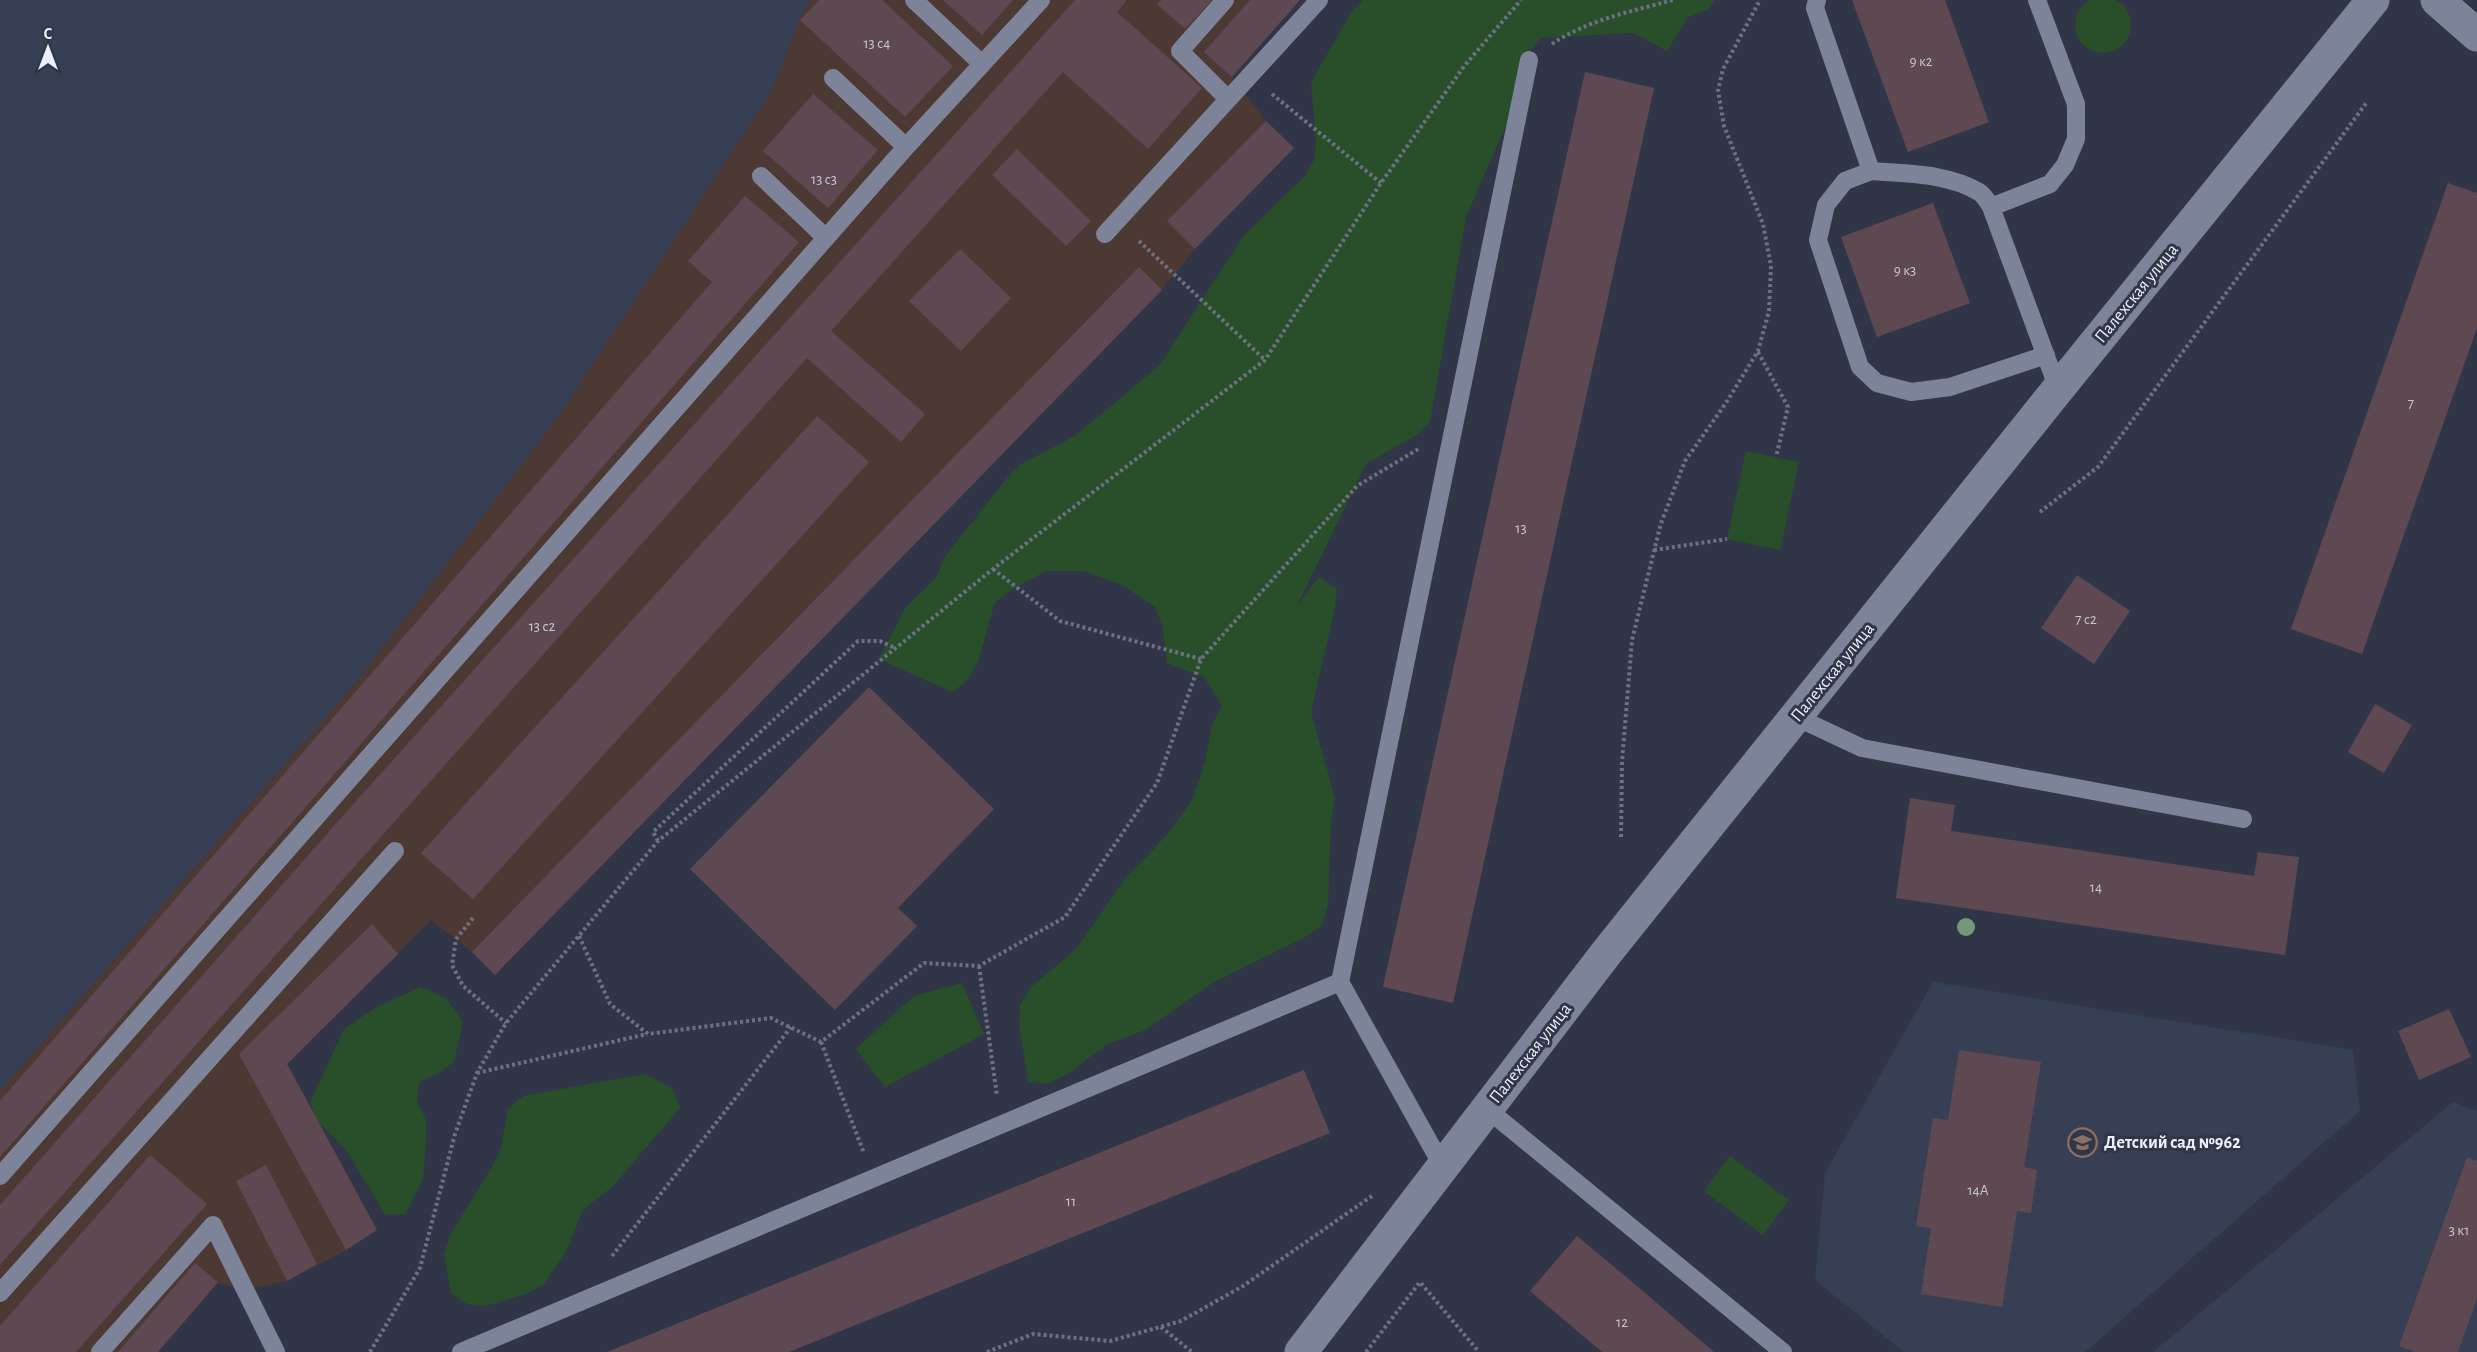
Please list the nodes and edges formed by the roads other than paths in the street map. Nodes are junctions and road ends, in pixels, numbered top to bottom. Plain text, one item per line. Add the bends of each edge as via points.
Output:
1 (914, 0) edge
2 (1041, 0) edge
3 (1225, 0) edge
4 (1319, 0) edge
5 (1817, 0) edge
6 (2037, 0) edge
7 (2373, 0) edge
8 (2437, 0) edge
9 (2477, 35) edge
10 (1529, 60) road end
11 (982, 64) junction
12 (833, 78) dead end
13 (1228, 99) junction
14 (906, 147) junction
15 (1871, 171) junction
16 (761, 176) dead end
17 (1991, 207) junction
18 (1105, 234) dead end
19 (826, 238) junction
20 (2046, 355) junction
21 (2058, 389) junction
22 (1796, 717) junction
23 (2243, 819) dead end
24 (396, 851) dead end
25 (1340, 982) junction
26 (1487, 1109) junction
27 (1443, 1167) junction
28 (0, 1176) edge
29 (0, 1293) edge
30 (100, 1352) edge
31 (276, 1352) edge
32 (461, 1352) edge
33 (1301, 1352) edge
34 (1783, 1352) edge

1 - 11 lane
2 - 11 lane
3 - 13 lane via 1180,51
4 - 13 lane
5 - 15 lane via 1815,8
6 - 17 lane via 2076,104 2076,138 2065,165 2050,184
7 - 21 street, Палехская улица
8 - 9 street
10 - 25 lane
11 - 14 lane
12 - 14 lane
13 - 18 lane
14 - 19 lane
15 - 17 lane via 1952,181 1982,193
15 - 20 lane via 1845,182 1826,205 1818,240 1860,367 1877,383 1911,392 1950,387
16 - 19 lane
17 - 20 lane
19 - 28 lane
20 - 21 lane
21 - 22 street, Палехская улица
22 - 23 lane via 1862,748
22 - 26 street, Палехская улица
24 - 29 lane
25 - 27 lane
25 - 32 lane
26 - 27 street, Палехская улица
26 - 34 lane
27 - 33 street, Палехская улица
30 - 31 lane via 213,1225

